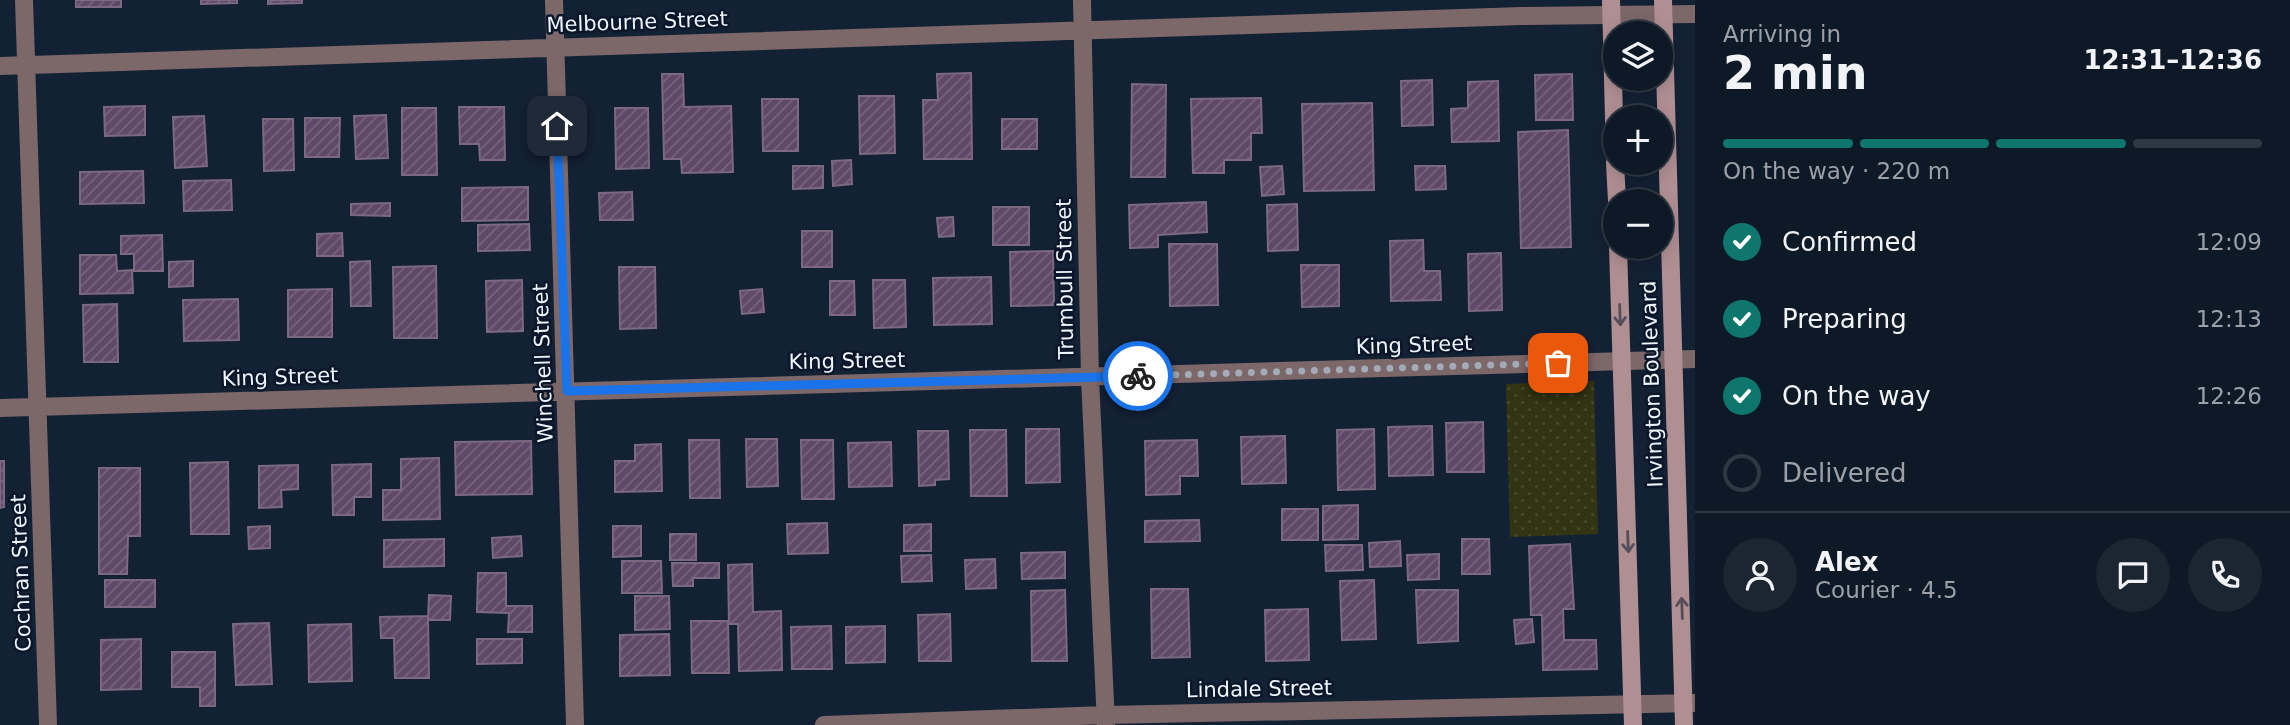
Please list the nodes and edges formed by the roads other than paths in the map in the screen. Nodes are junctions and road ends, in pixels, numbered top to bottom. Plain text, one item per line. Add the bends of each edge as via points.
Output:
1 (24, 0) edge
2 (554, 0) edge
3 (1082, 0) edge
4 (1611, 7) edge
5 (1663, 7) edge
6 (1695, 14) edge
7 (1083, 31) junction
8 (554, 47) junction
9 (27, 65) junction
10 (0, 66) edge
11 (1614, 105) edge
12 (1618, 259) edge
13 (1674, 359) junction
14 (1695, 359) edge
15 (1622, 361) junction
16 (1090, 378) junction
17 (567, 391) junction
18 (39, 407) junction
19 (0, 408) edge
20 (1690, 703) edge
21 (1633, 704) junction
22 (1106, 720) edge
23 (48, 725) edge
24 (575, 725) edge
25 (824, 725) edge
26 (1633, 725) edge
27 (1684, 725) edge

1 - 9 street, Cochran Street
2 - 8 street, Winchell Street
3 - 7 street, Trumbull Street
4 - 5 street, Melbourne Street
4 - 7 street, Melbourne Street
4 - 11 main road
5 - 6 street, Melbourne Street
5 - 13 main road, Irvington Boulevard
7 - 8 street, Melbourne Street
7 - 16 street, Trumbull Street
8 - 9 street, Melbourne Street
8 - 17 street, Winchell Street
9 - 10 street, Melbourne Street
9 - 18 street, Cochran Street
12 -> 15 main road, Irvington Boulevard
13 - 14 street, King Street
13 - 15 street, King Street
20 -> 13 main road, Irvington Boulevard
15 - 16 street, King Street
15 -> 21 main road, Irvington Boulevard
16 - 17 street, King Street
16 - 22 street, Trumbull Street
17 - 18 street, King Street
17 - 24 street, Winchell Street
18 - 19 street, King Street
18 - 23 street, Cochran Street
20 - 21 street, Lindale Street
20 - 27 main road, Irvington Boulevard
21 - 22 street, Lindale Street
21 - 26 main road, Irvington Boulevard
22 - 25 street, Lindale Street

